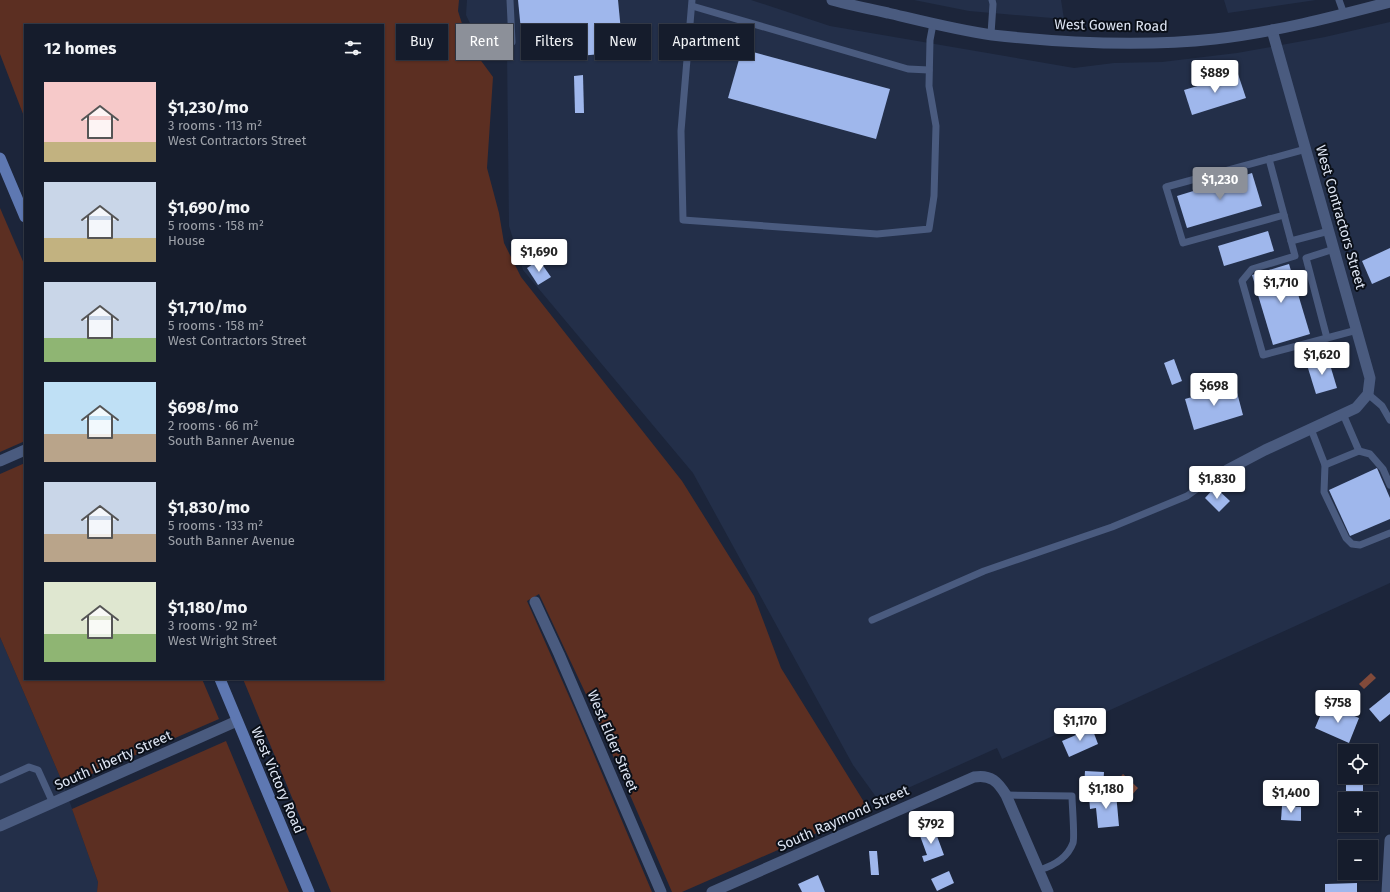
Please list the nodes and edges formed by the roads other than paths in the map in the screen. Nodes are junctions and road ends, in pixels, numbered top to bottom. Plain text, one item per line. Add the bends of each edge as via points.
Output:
1 (510, 0) edge
2 (832, 0) edge
3 (992, 0) edge
4 (1339, 0) edge
5 (1390, 2) edge
6 (692, 3) edge
7 (1344, 14) junction
8 (511, 24) edge
9 (933, 24) junction
10 (1272, 30) junction
11 (991, 34) junction
12 (929, 70) junction
13 (1306, 149) junction
14 (0, 158) edge
15 (1269, 159) junction
16 (24, 215) edge
17 (1284, 215) junction
18 (1329, 231) junction
19 (1291, 241) junction
20 (1334, 249) junction
21 (1295, 256) junction
22 (1306, 258) junction
23 (1357, 330) junction
24 (1327, 338) junction
25 (1368, 394) junction
26 (1343, 414) junction
27 (1390, 420) edge
28 (1311, 429) junction
29 (24, 450) edge
30 (1359, 451) junction
31 (0, 461) edge
32 (1324, 465) junction
33 (1227, 470) joint
34 (1390, 485) edge
35 (1390, 533) edge
36 (535, 602) dead end
37 (872, 620) dead end
38 (220, 680) edge
39 (237, 721) junction
40 (0, 780) edge
41 (1006, 796) junction
42 (53, 803) junction
43 (0, 826) edge
44 (1390, 840) edge
45 (1039, 870) junction
46 (309, 892) edge
47 (661, 892) edge
48 (712, 892) edge
49 (1048, 892) edge
50 (1387, 892) edge

1 - 8 lane
2 - 9 street, West Gowen Road
3 - 11 lane
4 - 7 lane
5 - 7 street, West Gowen Road
6 - 12 lane via 908,69
6 - 12 lane via 681,131 683,220 877,234 929,230 934,196 936,126
7 - 10 street, West Gowen Road
9 - 11 street, West Gowen Road
9 - 12 lane
10 - 11 street, West Gowen Road via 1215,39 1147,43 1081,42
10 - 13 street, West Contractors Street
13 - 15 lane
13 - 18 street, West Contractors Street
14 - 16 main road
15 - 17 lane
15 - 17 lane via 1166,187 1183,243
17 - 19 lane
18 - 19 lane
18 - 20 street, West Contractors Street
19 - 21 lane
20 - 22 lane
20 - 23 street, West Contractors Street
21 - 22 lane
21 - 24 lane via 1252,269 1242,281 1263,355
22 - 24 lane
23 - 24 lane
23 - 25 street, West Contractors Street via 1370,378
25 - 26 street via 1356,408
25 - 27 lane via 1382,406
26 - 28 street
26 - 30 lane
28 - 32 lane
28 - 33 street
29 - 31 street
30 - 32 lane
30 - 34 lane via 1370,454 1383,469
32 - 35 lane via 1324,492 1346,538 1352,544 1360,545
33 - 37 lane via 1187,496 1112,527 984,571
36 - 47 street, West Elder Street
38 - 39 main road, West Victory Road
39 - 42 street, South Liberty Street
39 - 46 main road, West Victory Road
40 - 42 lane via 29,768 38,770
41 - 45 street
41 - 45 lane via 1072,796 1073,843 1064,857 1053,866
41 - 48 street, South Raymond Street via 998,783 988,777 974,777
42 - 43 street, South Liberty Street
44 - 50 street
45 - 49 street

